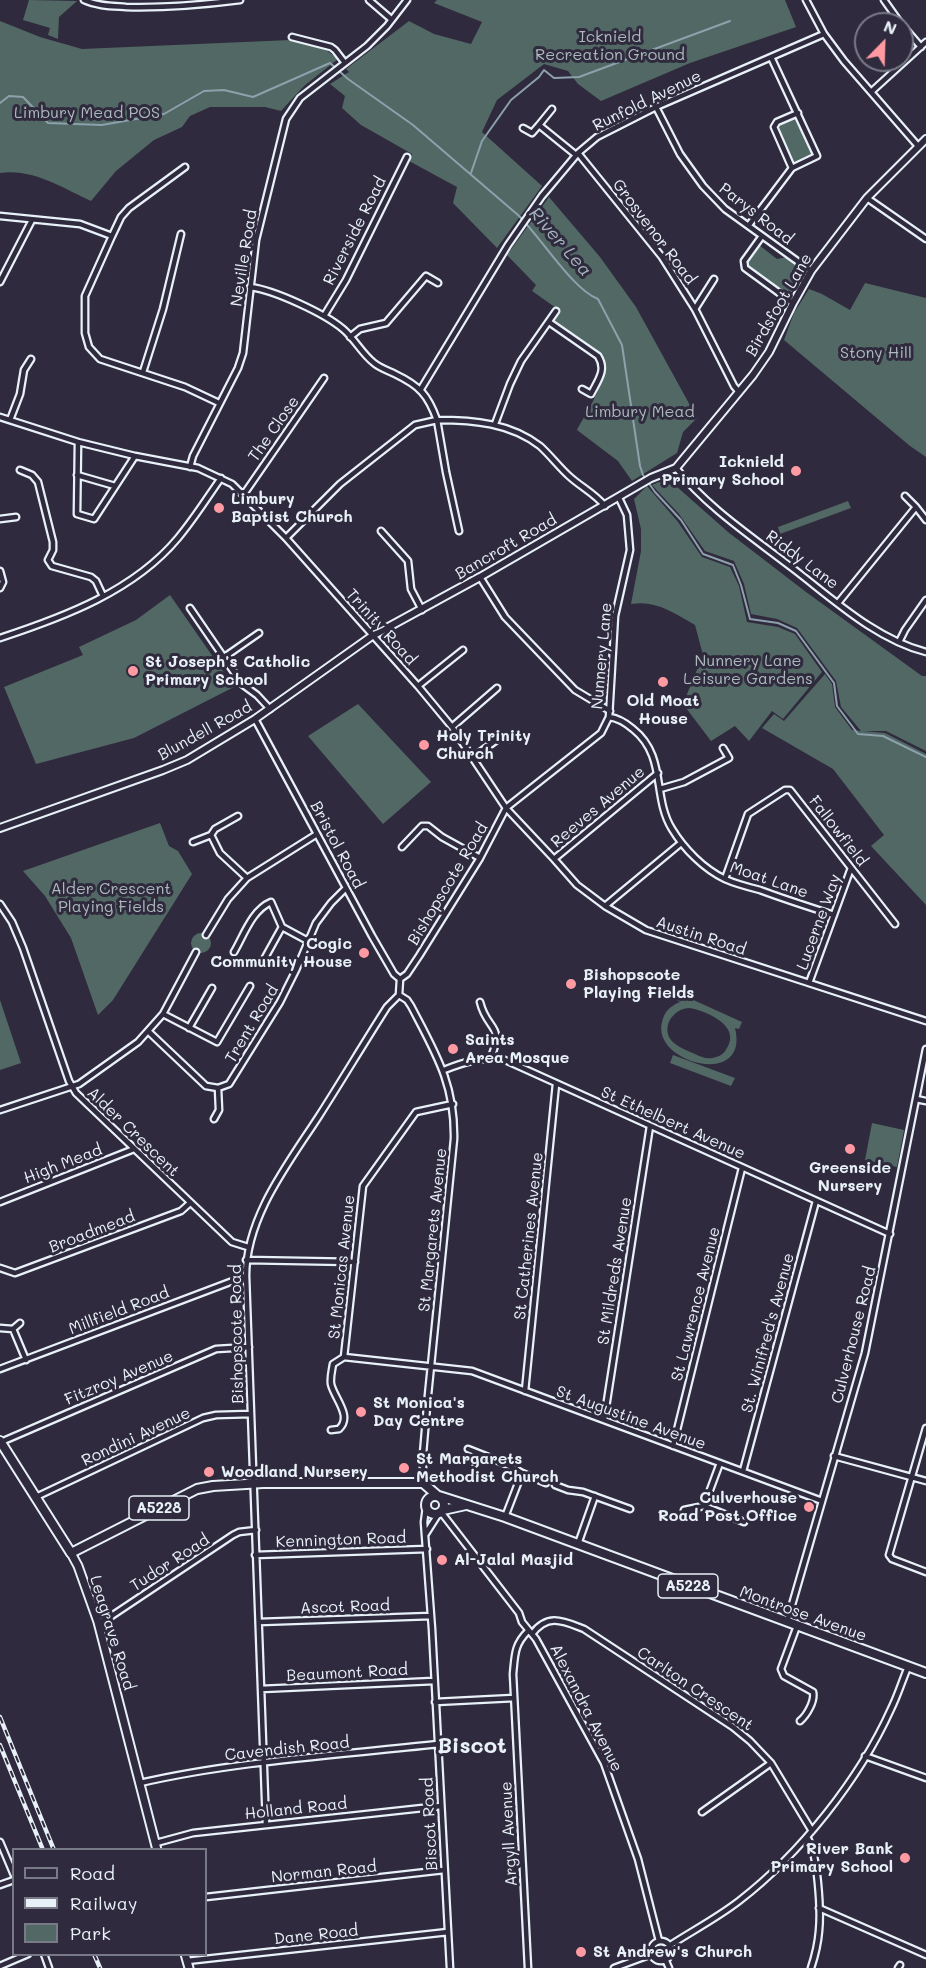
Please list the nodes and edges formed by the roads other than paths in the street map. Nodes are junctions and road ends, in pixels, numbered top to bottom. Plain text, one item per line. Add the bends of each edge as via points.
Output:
1 (84, 0) edge
2 (183, 0) edge
3 (240, 0) edge
4 (369, 0) edge
5 (407, 0) edge
6 (806, 0) edge
7 (183, 7) junction
8 (391, 19) junction
9 (824, 34) junction
10 (292, 37) dead end
11 (914, 38) edge
12 (926, 42) edge
13 (921, 46) junction
14 (771, 57) junction
15 (345, 63) junction
16 (871, 92) junction
17 (656, 107) junction
18 (552, 109) dead end
19 (798, 113) junction
20 (539, 124) junction
21 (523, 128) dead end
22 (926, 139) edge
23 (918, 146) junction
24 (577, 154) junction
25 (407, 157) dead end
26 (186, 167) dead end
27 (792, 168) junction
28 (867, 198) junction
29 (0, 216) edge
30 (32, 220) junction
31 (749, 225) junction
32 (181, 234) dead end
33 (112, 236) junction
34 (762, 236) junction
35 (926, 239) edge
36 (811, 271) junction
37 (714, 279) dead end
38 (0, 282) edge
39 (438, 283) dead end
40 (250, 287) junction
41 (793, 303) junction
42 (695, 309) junction
43 (556, 311) dead end
44 (324, 316) junction
45 (549, 322) junction
46 (350, 336) junction
47 (31, 359) dead end
48 (143, 372) junction
49 (324, 378) dead end
50 (421, 389) junction
51 (582, 389) dead end
52 (739, 392) junction
53 (219, 403) junction
54 (0, 417) edge
55 (10, 420) junction
56 (438, 420) junction
57 (495, 424) junction
58 (78, 442) junction
59 (135, 456) junction
60 (190, 466) junction
61 (675, 468) junction
62 (20, 470) dead end
63 (77, 476) junction
64 (220, 478) junction
65 (648, 480) joint
66 (114, 486) junction
67 (244, 494) junction
68 (905, 496) dead end
69 (619, 498) junction
70 (605, 506) junction
71 (916, 507) junction
72 (16, 517) dead end
73 (0, 519) edge
74 (926, 520) edge
75 (381, 531) dead end
76 (459, 531) dead end
77 (286, 538) junction
78 (0, 571) edge
79 (480, 577) junction
80 (0, 588) edge
81 (104, 596) junction
82 (926, 600) edge
83 (838, 603) junction
84 (190, 608) dead end
85 (422, 609) junction
86 (260, 633) dead end
87 (372, 636) junction
88 (0, 638) edge
89 (899, 642) junction
90 (463, 650) dead end
91 (926, 652) edge
92 (224, 658) junction
93 (418, 686) junction
94 (497, 688) dead end
95 (270, 709) junction
96 (609, 714) junction
97 (255, 719) junction
98 (452, 727) junction
99 (509, 738) dead end
100 (723, 748) dead end
101 (472, 758) junction
102 (658, 773) junction
103 (660, 789) junction
104 (506, 808) junction
105 (238, 816) dead end
106 (0, 828) edge
107 (317, 834) junction
108 (211, 835) junction
109 (193, 842) dead end
110 (681, 843) junction
111 (402, 847) dead end
112 (480, 858) junction
113 (554, 859) junction
114 (851, 868) junction
115 (247, 878) junction
116 (725, 879) junction
117 (346, 888) junction
118 (277, 899) dead end
119 (271, 902) junction
120 (0, 904) edge
121 (605, 906) junction
122 (834, 915) junction
123 (895, 924) dead end
124 (282, 927) junction
125 (206, 935) dead end
126 (308, 941) junction
127 (196, 952) dead end
128 (234, 952) dead end
129 (262, 963) dead end
130 (400, 979) junction
131 (809, 983) junction
132 (250, 986) dead end
133 (212, 988) dead end
134 (399, 995) junction
135 (480, 1002) dead end
136 (163, 1014) junction
137 (926, 1021) edge
138 (189, 1028) junction
139 (149, 1032) junction
140 (926, 1049) edge
141 (491, 1057) junction
142 (444, 1070) junction
143 (556, 1083) junction
144 (72, 1087) junction
145 (218, 1088) junction
146 (916, 1100) junction
147 (926, 1101) edge
148 (453, 1104) junction
149 (0, 1110) edge
150 (214, 1119) dead end
151 (650, 1126) junction
152 (134, 1149) junction
153 (742, 1168) junction
154 (816, 1201) junction
155 (0, 1202) edge
156 (190, 1203) junction
157 (890, 1234) junction
158 (248, 1246) junction
159 (246, 1260) junction
160 (355, 1262) junction
161 (0, 1268) edge
162 (246, 1276) junction
163 (20, 1323) dead end
164 (0, 1328) edge
165 (13, 1329) junction
166 (249, 1347) junction
167 (344, 1356) junction
168 (26, 1360) junction
169 (431, 1365) junction
170 (0, 1368) edge
171 (525, 1391) junction
172 (251, 1414) junction
173 (604, 1420) junction
174 (926, 1428) edge
175 (331, 1430) dead end
176 (0, 1441) edge
177 (673, 1446) junction
178 (468, 1449) dead end
179 (834, 1456) junction
180 (720, 1463) junction
181 (743, 1471) junction
182 (522, 1473) junction
183 (911, 1477) junction
184 (926, 1481) edge
185 (254, 1483) junction
186 (423, 1483) junction
187 (546, 1483) dead end
188 (555, 1485) dead end
189 (438, 1496) junction
190 (595, 1496) junction
191 (36, 1497) junction
192 (822, 1501) junction
193 (468, 1504) junction
194 (426, 1506) junction
195 (704, 1506) junction
196 (630, 1509) dead end
197 (684, 1510) dead end
198 (441, 1512) junction
199 (505, 1517) junction
200 (744, 1522) dead end
201 (256, 1530) junction
202 (425, 1535) junction
203 (578, 1544) junction
204 (427, 1549) junction
205 (71, 1553) junction
206 (255, 1555) junction
207 (926, 1572) edge
208 (431, 1616) junction
209 (98, 1622) junction
210 (259, 1622) junction
211 (787, 1622) junction
212 (797, 1626) junction
213 (530, 1632) junction
214 (908, 1667) junction
215 (926, 1673) edge
216 (434, 1680) junction
217 (261, 1689) junction
218 (514, 1698) junction
219 (435, 1702) junction
220 (800, 1721) dead end
221 (438, 1744) junction
222 (865, 1756) junction
223 (263, 1763) junction
224 (771, 1763) junction
225 (926, 1778) edge
226 (140, 1783) junction
227 (441, 1806) junction
228 (702, 1812) dead end
229 (266, 1825) junction
230 (812, 1831) junction
231 (807, 1837) junction
232 (0, 1842) edge
233 (157, 1846) edge
234 (12, 1870) edge
235 (444, 1870) junction
236 (207, 1897) edge
237 (819, 1908) junction
238 (448, 1932) junction
239 (659, 1941) junction
240 (669, 1946) junction
241 (652, 1954) junction
242 (926, 1955) edge
243 (23, 1956) edge
244 (665, 1959) junction
245 (187, 1961) edge
246 (0, 1966) edge
247 (450, 1968) edge
248 (528, 1968) edge
249 (614, 1968) edge
250 (669, 1968) edge
251 (811, 1968) edge

1 - 7 street via 122,6
2 - 7 street
3 - 7 street
4 - 8 street
5 - 8 street, Neville Road
6 - 9 street
8 - 15 street, Neville Road
9 - 14 street, Runfold Avenue
9 - 16 street
10 - 15 street via 330,47
11 - 13 street
12 - 13 street
13 - 16 street
14 - 17 street, Runfold Avenue
14 - 19 street
15 - 40 street, Neville Road via 300,98 286,118 256,240
16 - 23 street
17 - 24 street, Runfold Avenue via 597,137
17 - 31 street, Parys Road via 680,154 703,186 725,209
18 - 20 street
19 - 27 street via 774,127
19 - 27 street via 817,156
20 - 21 street via 532,133
20 - 24 street, Grosvenor Road
22 - 23 street, Birdsfoot Lane
23 - 28 street, Birdsfoot Lane
24 - 42 street, Grosvenor Road via 642,230
24 - 50 street, Runfold Avenue via 520,226
25 - 44 street, Riverside Road
26 - 33 street via 129,208
27 - 31 street
28 - 35 street
28 - 36 street, Birdsfoot Lane
29 - 30 street
30 - 33 street via 80,224
30 - 38 street
31 - 34 street, Parys Road
32 - 48 street
33 - 48 street via 84,296 88,348 100,359
34 - 36 street, Parys Road
34 - 41 street via 744,261 745,268
36 - 41 street, Birdsfoot Lane
37 - 42 street
39 - 46 street via 426,276 386,323 360,329
40 - 44 street via 263,288
40 - 53 street, Neville Road via 243,353
41 - 52 street, Birdsfoot Lane via 769,352
42 - 52 street, Grosvenor Road
43 - 45 street
44 - 46 street
45 - 51 street via 598,356 603,364 591,394
45 - 57 street via 521,361
46 - 50 street via 375,364
47 - 55 street via 24,370
48 - 53 street
49 - 67 street, The Close
50 - 56 street
52 - 61 street, Birdsfoot Lane
53 - 60 street, Neville Road
54 - 55 street, Trinity Road
55 - 58 street, Trinity Road
56 - 57 street
56 - 76 street
56 - 77 street via 415,425 340,484
57 - 70 street via 541,447
58 - 59 street, Trinity Road
58 - 63 street
59 - 60 street, Trinity Road
59 - 66 street
60 - 64 street, Trinity Road
61 - 65 street, Birdsfoot Lane
61 - 83 street, Riddy Lane via 716,509
62 - 81 street via 38,482 53,542 48,560 52,566 91,577
63 - 66 street
63 - 66 street via 77,514 94,519
64 - 67 street, Trinity Road
64 - 81 street via 178,538 156,561
65 - 69 street, Bancroft Road
67 - 77 street, Trinity Road
68 - 71 street
69 - 70 street, Bancroft Road
69 - 96 street, Nunnery Lane via 627,515 630,550 615,616
70 - 79 street, Bancroft Road
71 - 74 street
71 - 83 street
72 - 73 street
75 - 85 street via 408,561 411,589
77 - 87 street, Trinity Road
78 - 80 street
79 - 85 street, Bancroft Road
79 - 96 street, Moat Lane via 505,617 575,690
81 - 88 street
82 - 89 street
83 - 89 street, Riddy Lane
84 - 92 street
85 - 87 street, Bancroft Road
86 - 92 street
87 - 93 street, Trinity Road
87 - 95 street, Blundell Road
89 - 91 street, Riddy Lane
90 - 93 street
92 - 95 street via 242,684
93 - 98 street, Trinity Road
94 - 98 street
95 - 97 street, Blundell Road
96 - 102 street, Moat Lane via 639,734 656,760
96 - 104 street, Nunnery Lane via 601,733
97 - 106 street, Blundell Road via 171,767
97 - 107 street, Bristol Road
98 - 101 street, Trinity Road
99 - 101 street via 502,736
100 - 103 street via 729,758 684,782
101 - 104 street, Trinity Road
102 - 103 street, Moat Lane
102 - 113 street, Reeves Avenue
103 - 110 street, Moat Lane via 670,826
104 - 112 street, Bishopscote Road
104 - 113 street, Austin Road
105 - 108 street via 214,829
107 - 115 street
107 - 117 street, Bristol Road
108 - 109 street
108 - 115 street via 220,853
110 - 116 street, Moat Lane
110 - 121 street
111 - 112 street via 422,826 428,826
112 - 130 street, Bishopscote Road via 419,956
113 - 121 street, Austin Road
114 - 116 street, Fallowfield via 790,790 785,790 748,814
114 - 122 street, Lucerne Way
114 - 123 street, Fallowfield
115 - 125 street via 228,899
116 - 122 street, Moat Lane
117 - 126 street, Trent Road via 316,923
117 - 130 street, Bristol Road
118 - 119 street
119 - 124 street
119 - 128 street via 256,914
120 - 144 street, Alder Crescent via 23,948
121 - 131 street, Austin Road via 646,930
122 - 131 street, Lucerne Way
124 - 126 street
124 - 129 street
126 - 145 street, Trent Road via 280,1002 229,1084
127 - 136 street
130 - 134 street
131 - 137 street, Austin Road
132 - 138 street via 217,1042
133 - 138 street
134 - 142 street, St Margarets Avenue via 411,1006
134 - 158 street, Bishopscote Road via 387,1007 274,1188
135 - 141 street via 498,1041
136 - 138 street
136 - 139 street
139 - 144 street
139 - 145 street via 206,1086
140 - 146 street, Culverhouse Road
141 - 142 street, St Ethelbert Avenue
141 - 143 street, St Ethelbert Avenue
142 - 148 street, St Margarets Avenue
143 - 151 street, St Ethelbert Avenue
143 - 171 street, St Catherines Avenue
144 - 149 street
144 - 152 street, Alder Crescent
145 - 150 street via 219,1110
146 - 147 street
146 - 157 street, Culverhouse Road
148 - 160 street, St Monicas Avenue via 416,1112 363,1186
148 - 169 street, St Margarets Avenue via 454,1140
151 - 153 street, St Ethelbert Avenue
151 - 173 street, St Mildreds Avenue
152 - 155 street, High Mead
152 - 156 street, Alder Crescent
153 - 154 street, St Ethelbert Avenue
153 - 177 street, St Lawrence Avenue
154 - 157 street, St Ethelbert Avenue
154 - 181 street, St. Winifred's Avenue
156 - 158 street, Alder Crescent via 232,1242
156 - 161 street, Broadmead via 181,1211 15,1273
157 - 179 street, Culverhouse Road via 865,1353
158 - 159 street, Bishopscote Road
159 - 160 street
159 - 162 street, Bishopscote Road
160 - 167 street, St Monicas Avenue
162 - 166 street, Bishopscote Road
162 - 168 street, Millfield Road
163 - 165 street
164 - 165 street
165 - 168 street
166 - 172 street, Bishopscote Road
166 - 176 street, Fitzroy Avenue via 216,1349
167 - 169 street, St Monicas Avenue
167 - 175 street via 333,1364 331,1379 343,1412 343,1425
168 - 170 street, Millfield Road
169 - 171 street, St Augustine Avenue via 472,1371
169 - 186 street, St Margarets Avenue
171 - 173 street, St Augustine Avenue
172 - 185 street, Bishopscote Road
172 - 191 street, Rondini Avenue via 203,1418
173 - 177 street, St Augustine Avenue
174 - 183 street
176 - 191 main road, Leagrave Road
177 - 180 street, St Augustine Avenue
178 - 182 street
179 - 183 street
179 - 192 street, Culverhouse Road
180 - 181 street, St Augustine Avenue
180 - 195 street
181 - 192 street, St Augustine Avenue
182 - 187 street
182 - 199 street
183 - 184 street
183 - 207 street via 889,1555
185 - 186 main road, A5228
185 - 201 street, Bishopscote Road
185 - 205 main road, A5228 via 197,1489
186 - 189 main road, Montrose Avenue
186 - 194 main road
188 - 190 street
189 - 193 main road, Montrose Avenue / A5228
189 - 194 main road via 431,1497
189 - 198 main road via 444,1503
190 - 196 street
190 - 203 street
191 - 205 main road, Leagrave Road
192 - 211 street, Culverhouse Road
193 - 198 main road
193 - 199 main road, Montrose Avenue / A5228
194 - 198 main road via 432,1513
194 - 202 street, Biscot Road
195 - 197 street
195 - 200 street
198 - 202 street
198 - 213 street, Alexandra Avenue
199 - 203 main road, Montrose Avenue / A5228
201 - 206 street, Bishopscote Road
201 - 209 street, Tudor Road via 233,1535
202 - 204 street, Biscot Road
203 - 211 main road, Montrose Avenue / A5228
204 - 206 street, Kennington Road
204 - 208 street, Biscot Road
205 - 209 main road, Leagrave Road
206 - 210 street, Bishopscote Road
208 - 210 street, Ascot Road
208 - 216 street, Biscot Road
209 - 226 main road, Leagrave Road
210 - 217 street, Bishopscote Road
211 - 212 main road, Montrose Avenue / A5228
212 - 214 main road, Montrose Avenue / A5228
212 - 220 street via 782,1669 784,1676 813,1692
213 - 218 street, Argyll Avenue via 516,1646
213 - 224 street, Carlton Crescent via 547,1620 584,1629 733,1727
213 - 239 street, Alexandra Avenue via 604,1763 638,1859
214 - 215 main road, Montrose Avenue / A5228
214 - 222 street via 891,1710
216 - 217 street, Beaumont Road
216 - 219 street, Biscot Road
217 - 223 street, Bishopscote Road
218 - 219 street
218 - 248 street, Argyll Avenue
219 - 221 street, Biscot Road
221 - 223 street, Cavendish Road
221 - 227 street, Biscot Road
222 - 225 street
222 - 230 street
223 - 226 street, Cavendish Road
223 - 229 street, Bishopscote Road
224 - 228 street
224 - 230 street, Carlton Crescent
226 - 233 main road, Leagrave Road
227 - 229 street, Holland Road
227 - 235 street, Biscot Road
229 - 233 street, Holland Road via 193,1833
230 - 231 street
231 - 237 street via 813,1849
231 - 240 street via 737,1902
232 - 234 street
235 - 236 street, Norman Road
235 - 238 street, Biscot Road
237 - 242 street
237 - 251 street
238 - 245 street, Dane Road
238 - 247 street, Biscot Road
239 - 240 street
239 - 241 street via 652,1947
240 - 244 street via 670,1955
241 - 244 street via 656,1959
241 - 249 street
243 - 246 street
244 - 250 street

